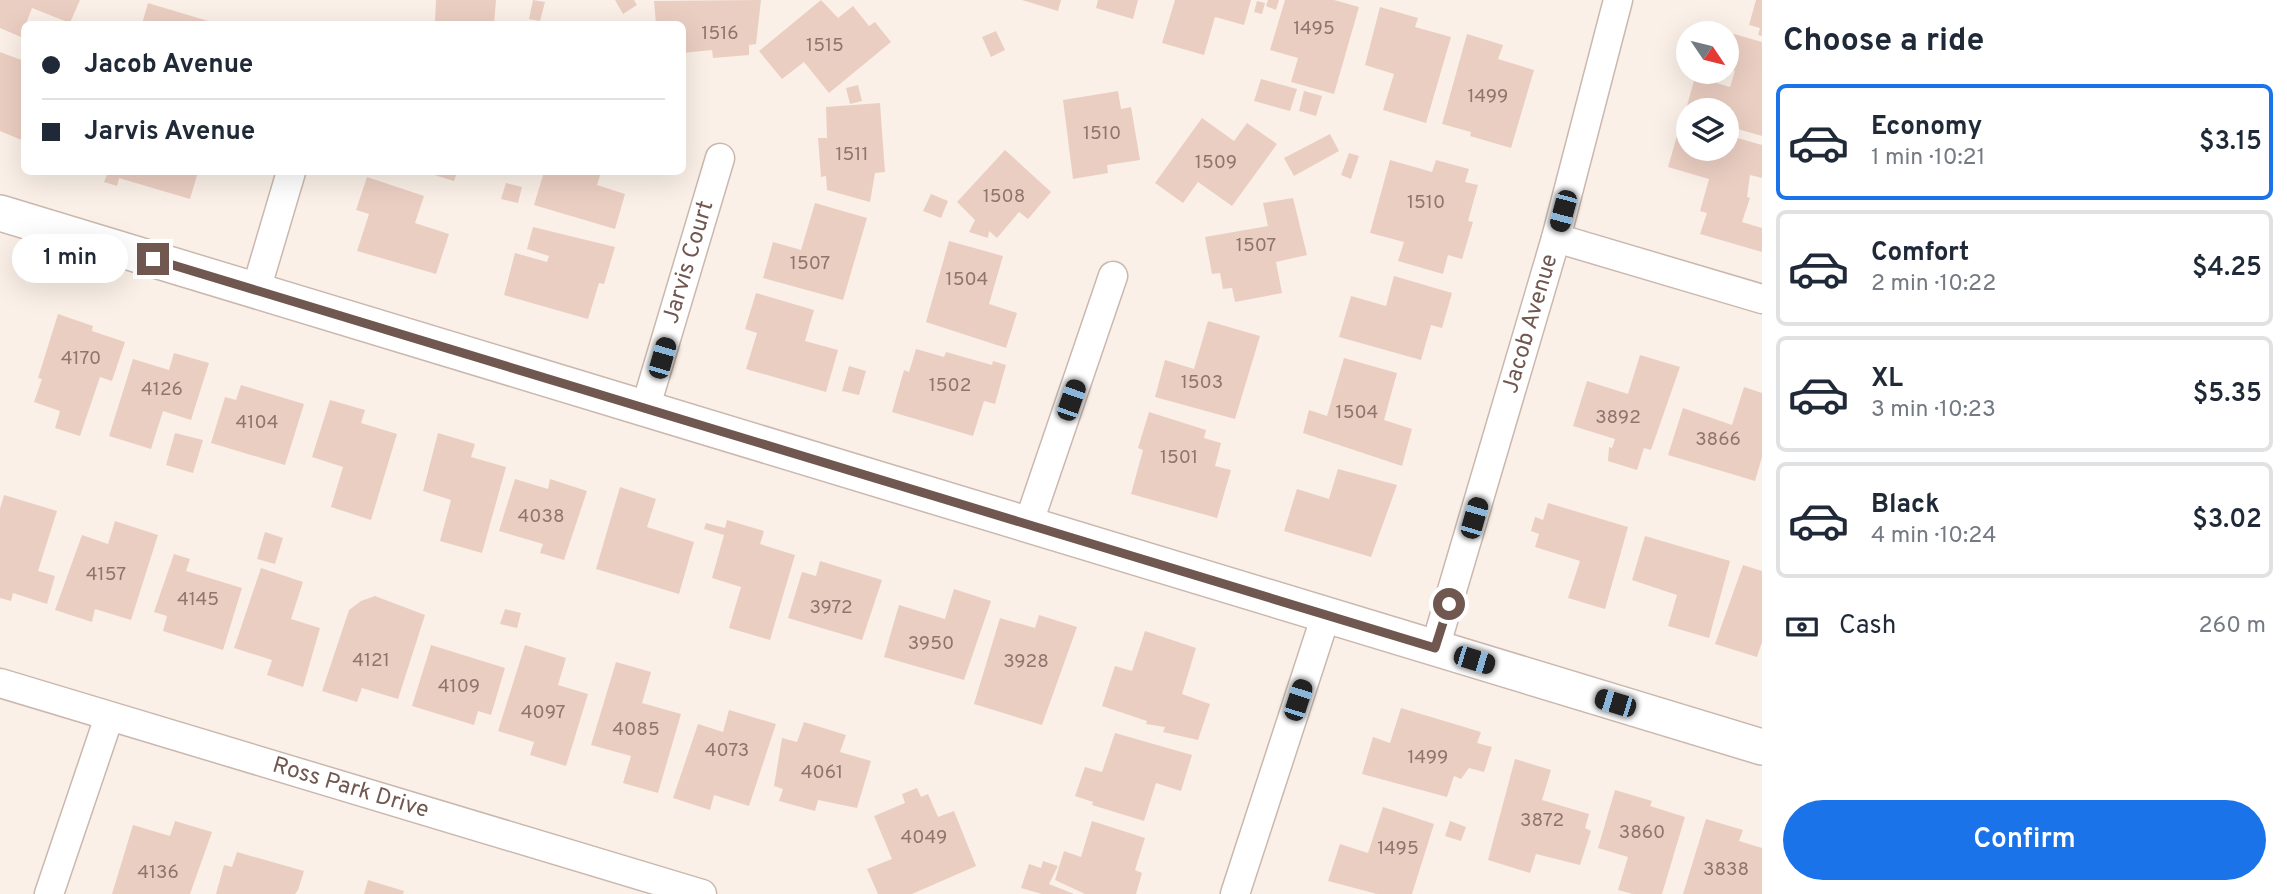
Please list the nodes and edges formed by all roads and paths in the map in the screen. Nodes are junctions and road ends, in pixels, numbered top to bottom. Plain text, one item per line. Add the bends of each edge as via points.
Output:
1 (1618, 0) edge
2 (720, 158) dead end
3 (290, 175) edge
4 (0, 213) edge
5 (1556, 237) junction
6 (1114, 276) dead end
7 (256, 290) junction
8 (1762, 299) edge
9 (646, 406) junction
10 (1028, 525) junction
11 (1326, 615) junction
12 (1435, 648) junction
13 (0, 683) edge
14 (108, 717) junction
15 (1762, 747) edge
16 (49, 894) edge
17 (702, 894) edge
18 (1236, 894) edge

1 - 5 street, Jacob Avenue
2 - 9 street, Jarvis Court
3 - 7 street
4 - 7 street
5 - 8 street
5 - 12 street, Jacob Avenue
6 - 10 street
7 - 9 street
9 - 10 street
10 - 11 street
11 - 12 street
11 - 18 street
12 - 15 street
13 - 14 street, Ross Park Drive
14 - 16 street
14 - 17 street, Ross Park Drive

